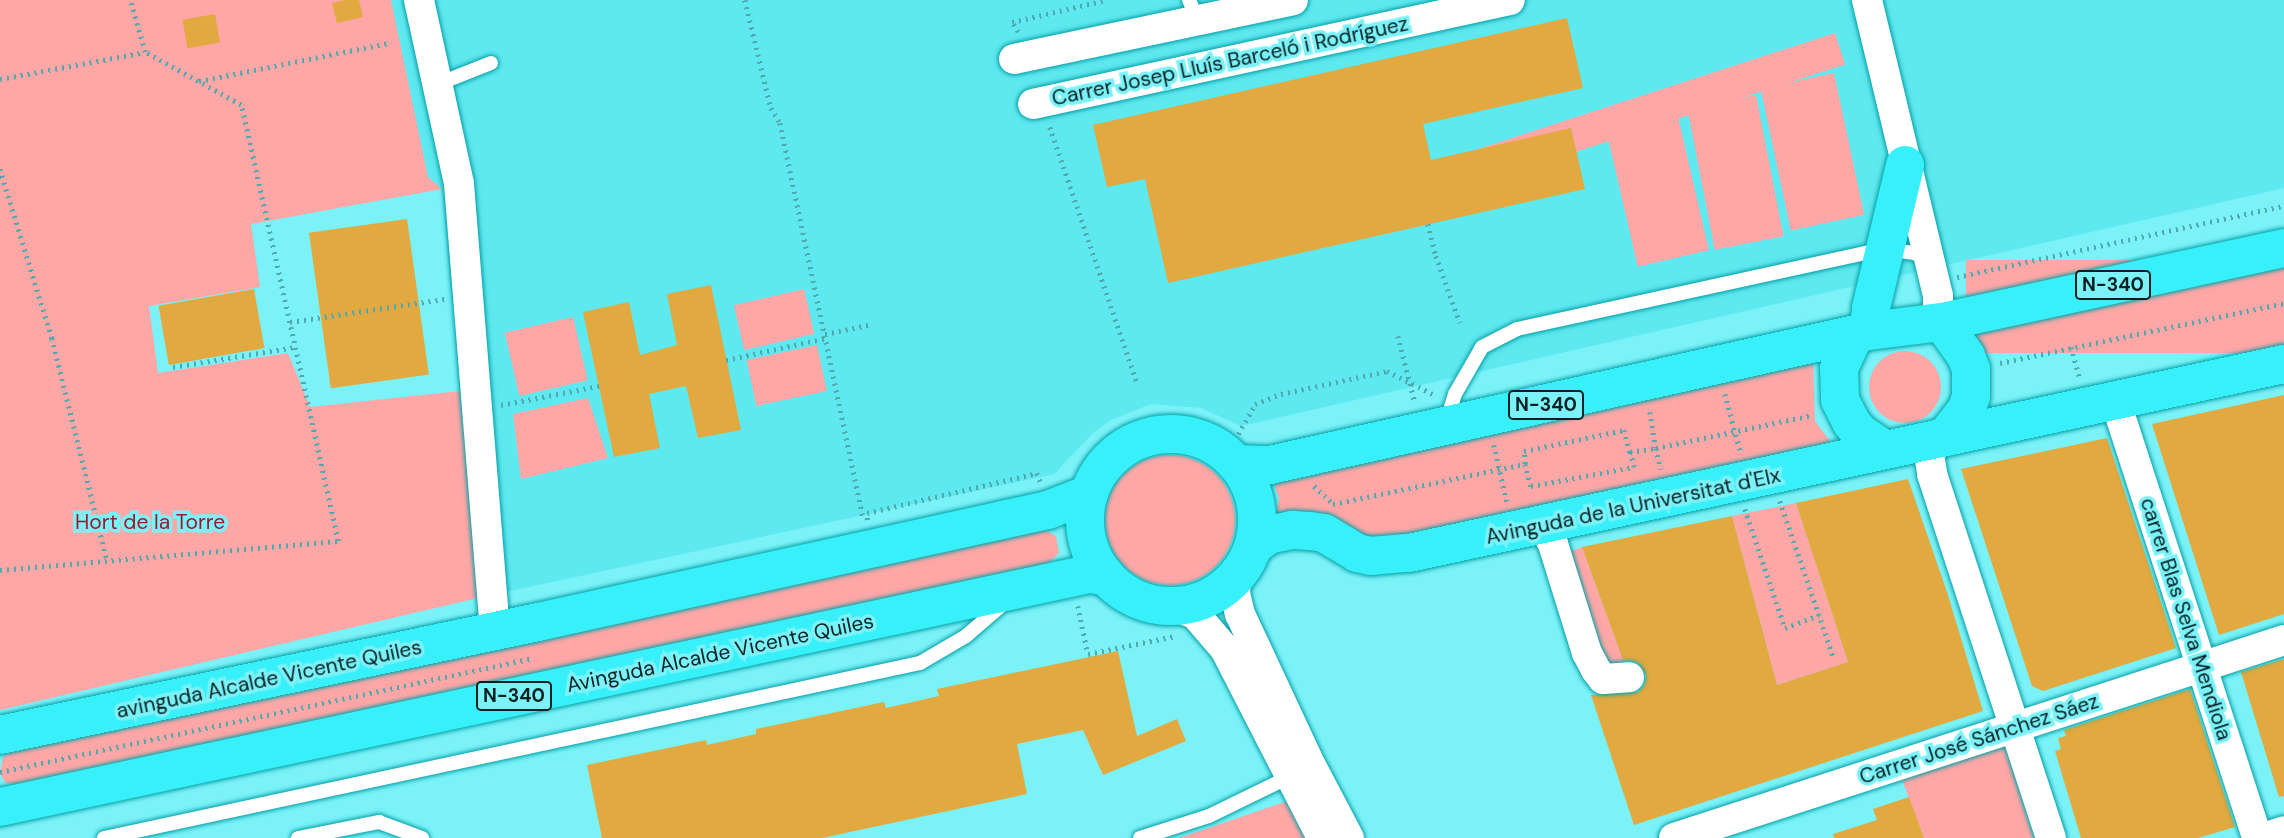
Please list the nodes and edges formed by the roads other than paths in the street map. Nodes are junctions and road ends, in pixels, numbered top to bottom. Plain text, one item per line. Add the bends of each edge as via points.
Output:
1 (419, 0) edge
2 (1293, 0) edge
3 (1510, 0) edge
4 (1867, 0) edge
5 (1194, 10) edge
6 (1066, 48) junction
7 (1014, 59) dead end
8 (491, 63) dead end
9 (438, 84) junction
10 (1077, 94) junction
11 (1041, 114) road end
12 (1905, 165) junction
13 (2284, 248) edge
14 (1885, 249) junction
15 (1928, 263) junction
16 (1940, 322) junction
17 (1862, 334) junction
18 (2284, 364) edge
19 (2115, 400) junction
20 (1442, 412) junction
21 (1936, 439) junction
22 (1885, 450) junction
23 (1245, 465) junction
24 (1081, 497) junction
25 (1544, 526) junction
26 (1248, 563) junction
27 (1090, 583) junction
28 (1029, 587) junction
29 (1186, 618) junction
30 (495, 631) junction
31 (2284, 640) edge
32 (2202, 667) junction
33 (1629, 677) dead end
34 (2014, 726) junction
35 (0, 735) edge
36 (1289, 777) junction
37 (0, 807) edge
38 (2284, 831) edge
39 (342, 833) edge
40 (104, 838) edge
41 (298, 838) edge
42 (422, 838) edge
43 (1140, 838) edge
44 (1322, 838) edge
45 (1349, 838) edge
46 (1674, 838) edge
47 (2051, 838) edge
48 (2258, 838) edge
49 (2263, 838) edge

1 - 9 street
2 - 5 street
3 - 10 street, Carrer Josep Lluís Barceló i Rodríguez
4 - 12 street
5 - 6 street
6 - 7 street
6 - 10 street via 1059,76
8 - 9 lane
9 - 30 street via 459,184
10 - 11 street, Carrer Josep Lluís Barceló i Rodríguez
12 - 14 highway
12 - 15 street
13 - 16 highway, N-340
14 - 15 lane via 1915,253
14 - 17 highway
14 - 20 lane via 1517,329 1482,346
15 - 16 street
16 - 17 highway, N-340
16 - 21 highway via 1966,356 1972,396 1967,409
17 - 20 highway, N-340
17 - 22 highway via 1839,368 1840,400 1860,433
18 - 19 highway
19 - 21 highway
19 - 32 street, carrer Blas Selva Mendiola
20 - 23 highway, N-340 via 1270,465
21 - 22 highway
21 - 34 street via 1932,474
22 - 25 highway, Avinguda de la Universitat d'Elx
23 - 24 highway via 1199,439 1154,436 1113,457
23 - 26 highway via 1257,524
24 - 27 highway via 1094,558
24 - 30 highway, avinguda Alcalde Vicente Quiles via 1048,510
25 - 26 highway, Avinguda de la Universitat d'Elx via 1383,557 1357,553 1324,533 1292,530
25 - 33 street via 1596,670 1603,679
26 - 29 highway
26 - 45 street via 1240,614
27 - 28 highway, N-340
27 - 29 highway
28 - 37 highway, Avinguda Alcalde Vicente Quiles / N-340
28 - 40 lane via 966,636 920,663
29 - 36 street via 1225,649
30 - 35 highway, avinguda Alcalde Vicente Quiles
31 - 32 street, Carrer José Sánchez Sáez
32 - 34 street, Carrer José Sánchez Sáez
32 - 48 street, carrer Blas Selva Mendiola
34 - 46 street, Carrer José Sánchez Sáez
34 - 47 street
36 - 43 lane via 1209,816
36 - 44 street
38 - 49 street
39 - 41 lane
39 - 42 lane via 379,822

